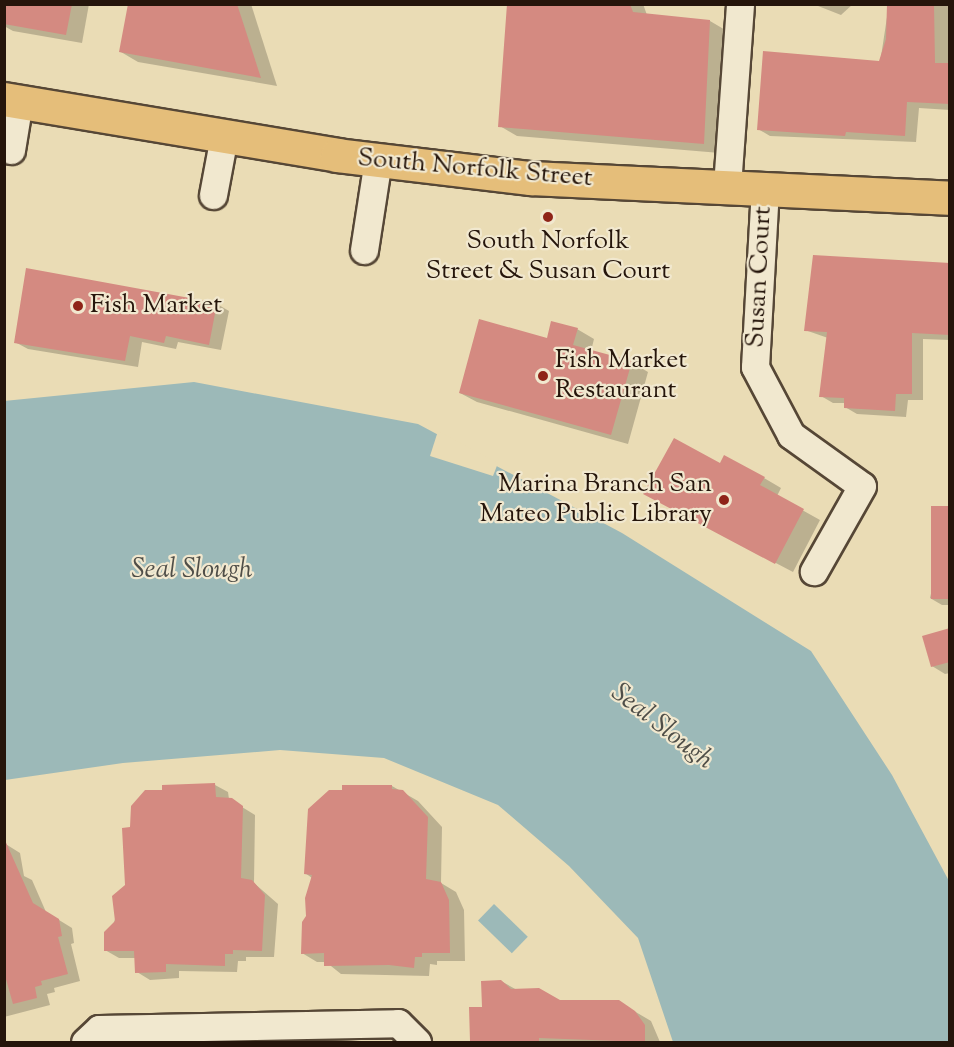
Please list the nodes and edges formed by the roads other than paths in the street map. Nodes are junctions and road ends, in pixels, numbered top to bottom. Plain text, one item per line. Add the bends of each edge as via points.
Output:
1 (740, 4) edge
2 (12, 100) edge
3 (224, 136) junction
4 (11, 150) dead end
5 (378, 160) junction
6 (727, 186) junction
7 (765, 188) junction
8 (213, 195) dead end
9 (950, 198) edge
10 (364, 250) dead end
11 (814, 571) dead end
12 (85, 1042) edge
13 (417, 1042) edge

1 - 6 street
2 - 3 main road, South Norfolk Street
2 - 4 street
3 - 5 main road, South Norfolk Street
3 - 8 street
5 - 6 main road, South Norfolk Street via 531,178
5 - 10 street
6 - 7 main road, South Norfolk Street
7 - 9 main road, South Norfolk Street
7 - 11 street, Susan Court via 756,367 791,435 862,486
12 - 13 street via 99,1029 398,1023

